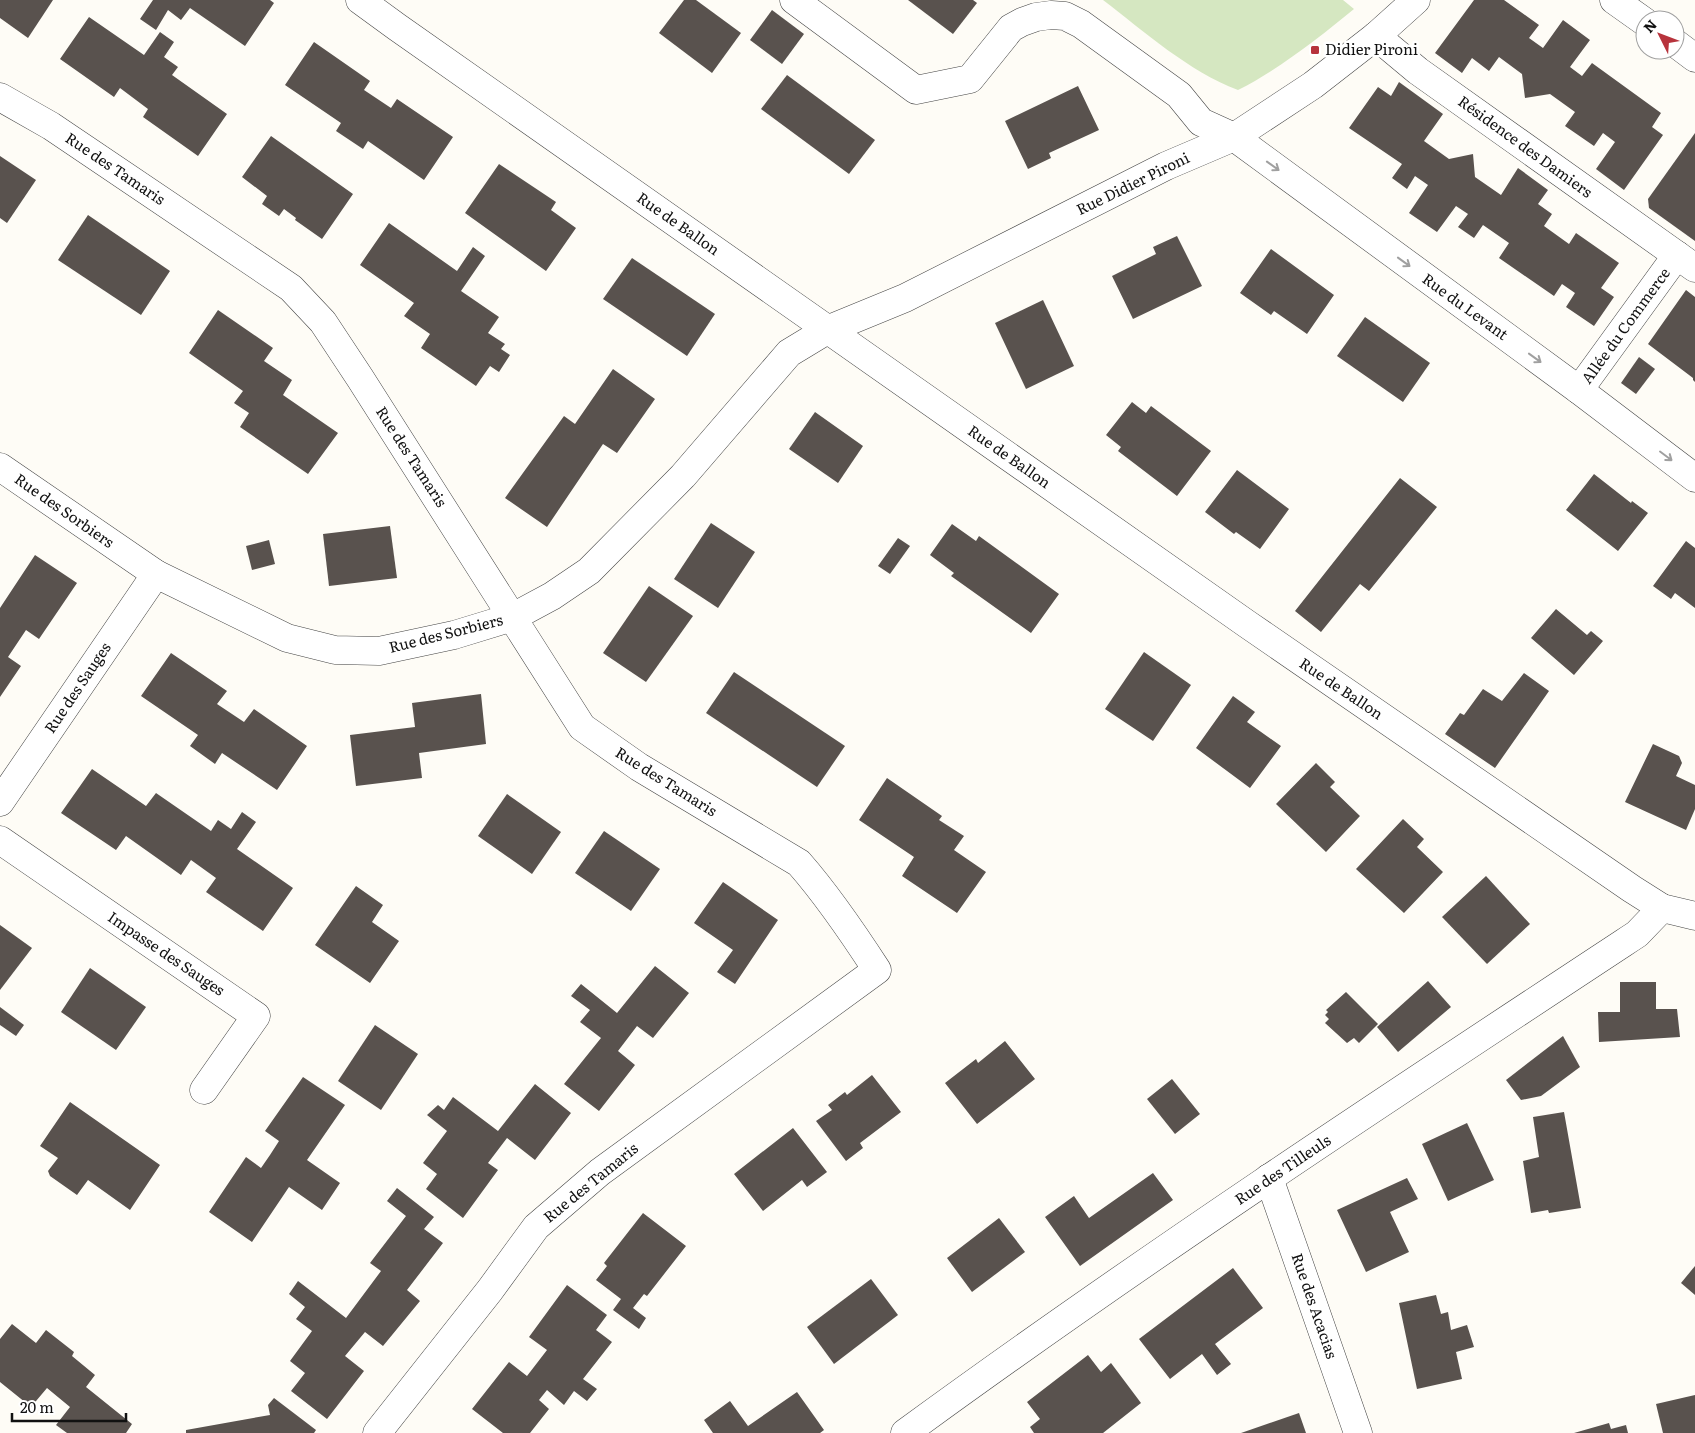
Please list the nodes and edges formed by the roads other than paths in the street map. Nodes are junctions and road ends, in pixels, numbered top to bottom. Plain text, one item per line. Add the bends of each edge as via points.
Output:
1 (360, 0) edge
2 (794, 0) edge
3 (1416, 0) edge
4 (1614, 0) edge
5 (1635, 15) edge
6 (1376, 36) junction
7 (0, 97) edge
8 (1234, 138) junction
9 (1686, 262) edge
10 (826, 330) junction
11 (1579, 390) junction
12 (0, 466) edge
13 (1695, 478) edge
14 (156, 574) junction
15 (513, 617) junction
16 (0, 802) edge
17 (0, 840) edge
18 (1662, 908) junction
19 (1695, 916) edge
20 (204, 1090) dead end
21 (1269, 1178) junction
22 (376, 1433) edge
23 (904, 1433) edge
24 (1358, 1433) edge

1 - 10 street, Rue de Ballon
2 - 8 street, Rue du Levant via 916,90 970,79 1011,28 1036,17 1065,16 1081,24 1179,95 1202,122
3 - 6 street, Rue Didier Pironi
4 - 5 street
6 - 8 street, Rue Didier Pironi via 1313,85
6 - 9 street, Résidence des Damiers via 1418,71
7 - 15 street, Rue des Tamaris via 51,126 291,288 323,322
8 - 10 street, Rue Didier Pironi via 1166,166 905,298
8 -> 11 street, Rue du Levant
9 - 11 street, Allée du Commerce
10 - 15 street, Rue des Sorbiers via 789,353 683,476 589,571
10 - 18 street, Rue de Ballon via 1246,624
11 -> 13 street, Rue du Levant
12 - 14 street, Rue des Sorbiers
14 - 15 street, Rue des Sorbiers via 287,638 335,650 380,651 454,635
14 - 16 street, Rue des Sauges
15 - 22 street, Rue des Tamaris via 582,727 639,767 799,863 848,925 877,970 600,1172 536,1227
17 - 20 street, Impasse des Sauges via 256,1016
18 - 19 street, Rue de Ballon
18 - 21 street, Rue des Tilleuls via 1637,934
21 - 23 street, Rue des Tilleuls
21 - 24 street, Rue des Acacias

